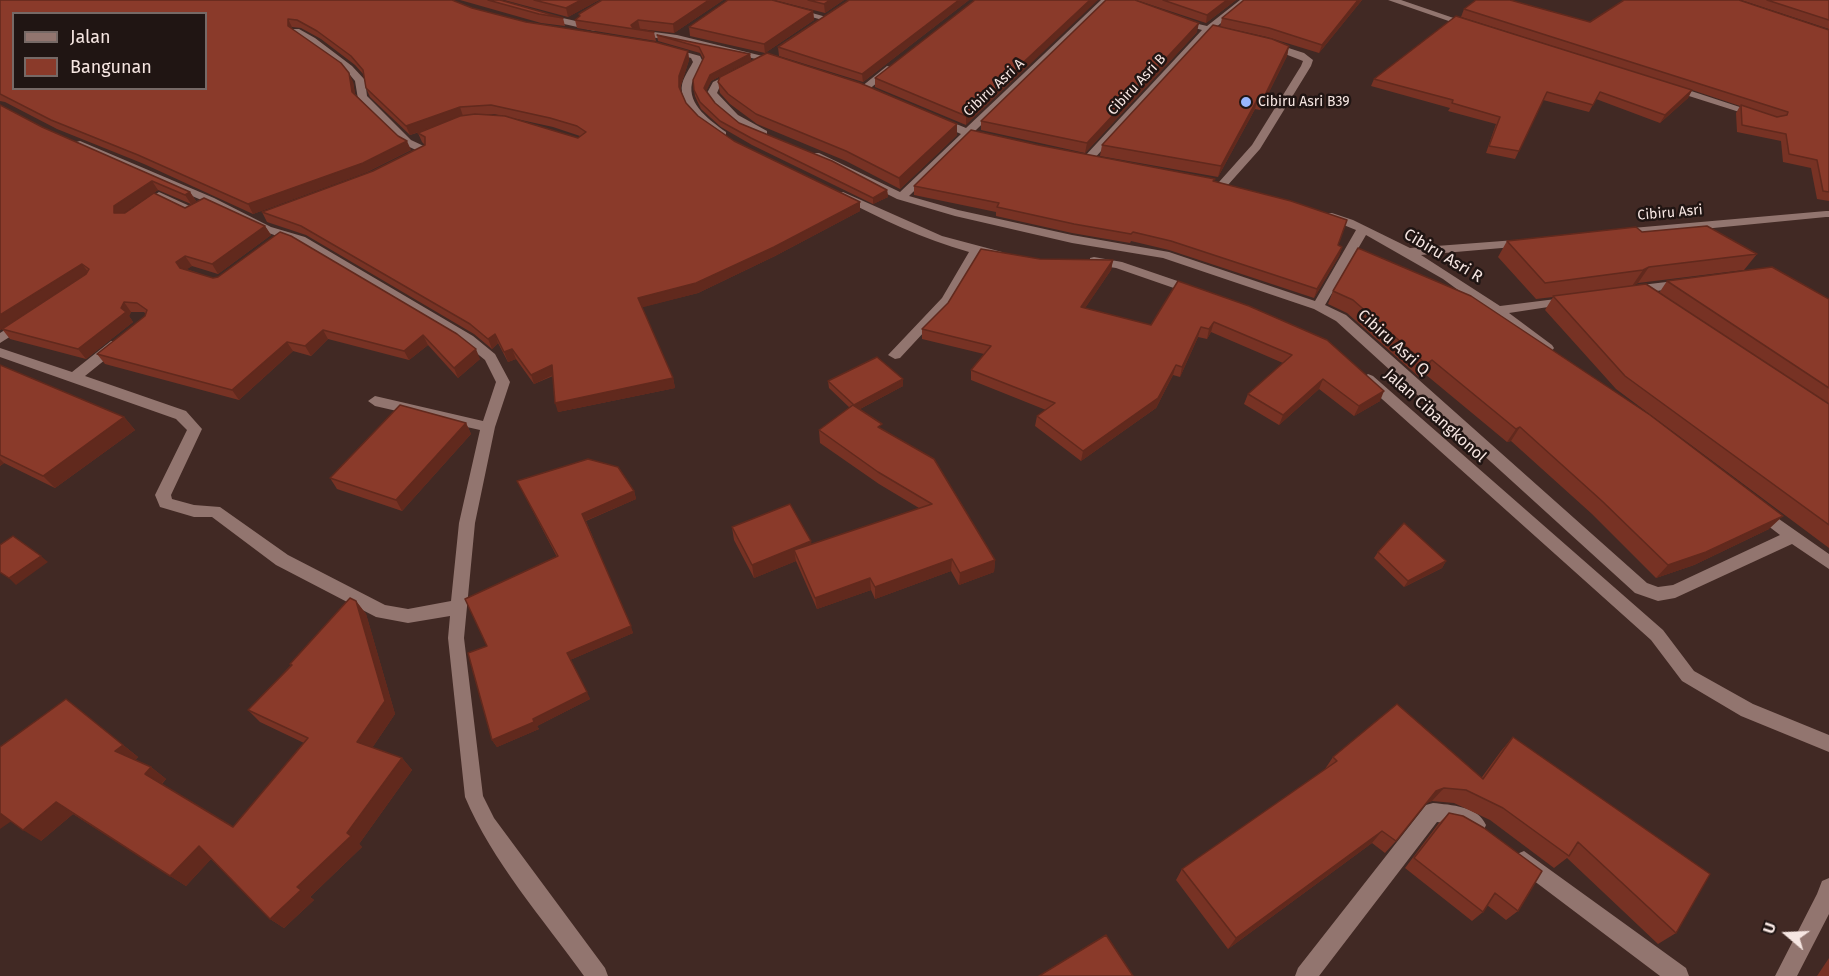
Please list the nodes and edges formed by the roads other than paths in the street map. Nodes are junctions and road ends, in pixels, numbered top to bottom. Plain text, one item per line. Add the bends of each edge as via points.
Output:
1 (755, 0) edge
2 (1106, 0) edge
3 (1245, 0) edge
4 (1392, 0) edge
5 (835, 12) edge
6 (578, 17) edge
7 (826, 18) junction
8 (1175, 19) edge
9 (567, 22) junction
10 (816, 25) edge
11 (1482, 29) edge
12 (1207, 30) junction
13 (296, 31) edge
14 (686, 32) edge
15 (631, 33) edge
16 (677, 38) junction
17 (1239, 38) edge
18 (1261, 43) edge
19 (641, 44) edge
20 (777, 51) edge
21 (767, 58) junction
22 (899, 62) edge
23 (789, 65) edge
24 (853, 85) edge
25 (1663, 85) edge
26 (864, 89) junction
27 (879, 96) edge
28 (929, 117) edge
29 (1765, 117) edge
30 (966, 132) junction
31 (63, 137) edge
32 (771, 137) edge
33 (731, 140) edge
34 (997, 140) edge
35 (808, 152) edge
36 (1088, 159) edge
37 (402, 163) edge
38 (1223, 185) edge
39 (826, 187) edge
40 (901, 197) junction
41 (210, 200) junction
42 (1313, 211) edge
43 (134, 213) edge
44 (1826, 214) dead end
45 (1363, 229) junction
46 (1611, 234) edge
47 (283, 235) junction
48 (1540, 240) edge
49 (269, 245) edge
50 (976, 251) junction
51 (1409, 252) junction
52 (1007, 257) edge
53 (1081, 261) edge
54 (1696, 282) edge
55 (1638, 289) junction
56 (1615, 293) edge
57 (1208, 296) edge
58 (1580, 298) edge
59 (1657, 302) edge
60 (1318, 306) junction
61 (1499, 310) junction
62 (32, 316) edge
63 (128, 335) edge
64 (0, 339) edge
65 (0, 352) edge
66 (895, 355) dead end
67 (1556, 355) edge
68 (1354, 367) edge
69 (74, 378) junction
70 (375, 401) dead end
71 (488, 427) junction
72 (1747, 501) edge
73 (1793, 536) junction
74 (1829, 563) edge
75 (459, 607) junction
76 (1829, 744) edge
77 (1491, 836) edge
78 (1508, 849) edge
79 (1829, 888) edge
80 (597, 976) edge
81 (1306, 976) edge
82 (1678, 976) edge
83 (1786, 976) edge

1 - 7 street
2 - 30 street, Cibiru Asri A
3 - 12 street, Cibiru Asri B
4 - 11 street
5 - 7 street
6 - 9 street
7 - 10 street
8 - 12 street
9 - 9 street via 540,22 604,34
12 - 17 street
12 - 36 street, Cibiru Asri B
13 - 37 street via 350,68 360,80 363,97 424,150
14 - 16 street
15 - 16 street
16 - 21 street
18 - 38 street via 1308,60 1256,147
19 - 33 street via 695,56 698,62 686,86 688,98 696,113
20 - 21 street
21 - 23 street
21 - 32 street via 716,84 712,93 721,106 745,125
22 - 26 street
24 - 26 street
25 - 29 street
26 - 27 street
28 - 30 street
30 - 34 street
30 - 40 street, Cibiru Asri A
31 - 41 street
35 - 40 street, Cibiru Asri Q
39 - 50 street via 928,237
40 - 60 street, Cibiru Asri Q via 1060,237 1165,255
41 - 43 street via 192,212 159,195
41 - 47 street via 258,218
42 - 45 street, Cibiru Asri R
44 - 46 street, Cibiru Asri
45 - 51 street, Cibiru Asri R
45 - 60 street
47 - 49 street
47 - 71 street via 331,257 468,339 490,357 503,382
48 - 51 street
50 - 52 street
50 - 66 street via 947,300
51 - 61 street, Cibiru Asri R
53 - 57 street via 1118,265
54 - 55 street
55 - 56 street
55 - 59 street
58 - 61 street
60 - 73 street, Cibiru Asri Q via 1341,318 1641,588 1658,594 1675,591
61 - 67 street, Cibiru Asri R
62 - 64 street
63 - 69 street
65 - 69 street
68 - 76 street, Jalan Cibangkonol via 1657,635 1688,676 1747,710
69 - 75 street via 181,415 195,429 162,495 165,503 194,511 215,511 282,560 382,612 408,616
70 - 71 street
71 - 75 street via 467,523
72 - 73 street
73 - 74 street
75 - 80 street via 456,638 474,797 487,825
77 - 81 street via 1459,814 1433,812
78 - 82 street
79 - 83 street

